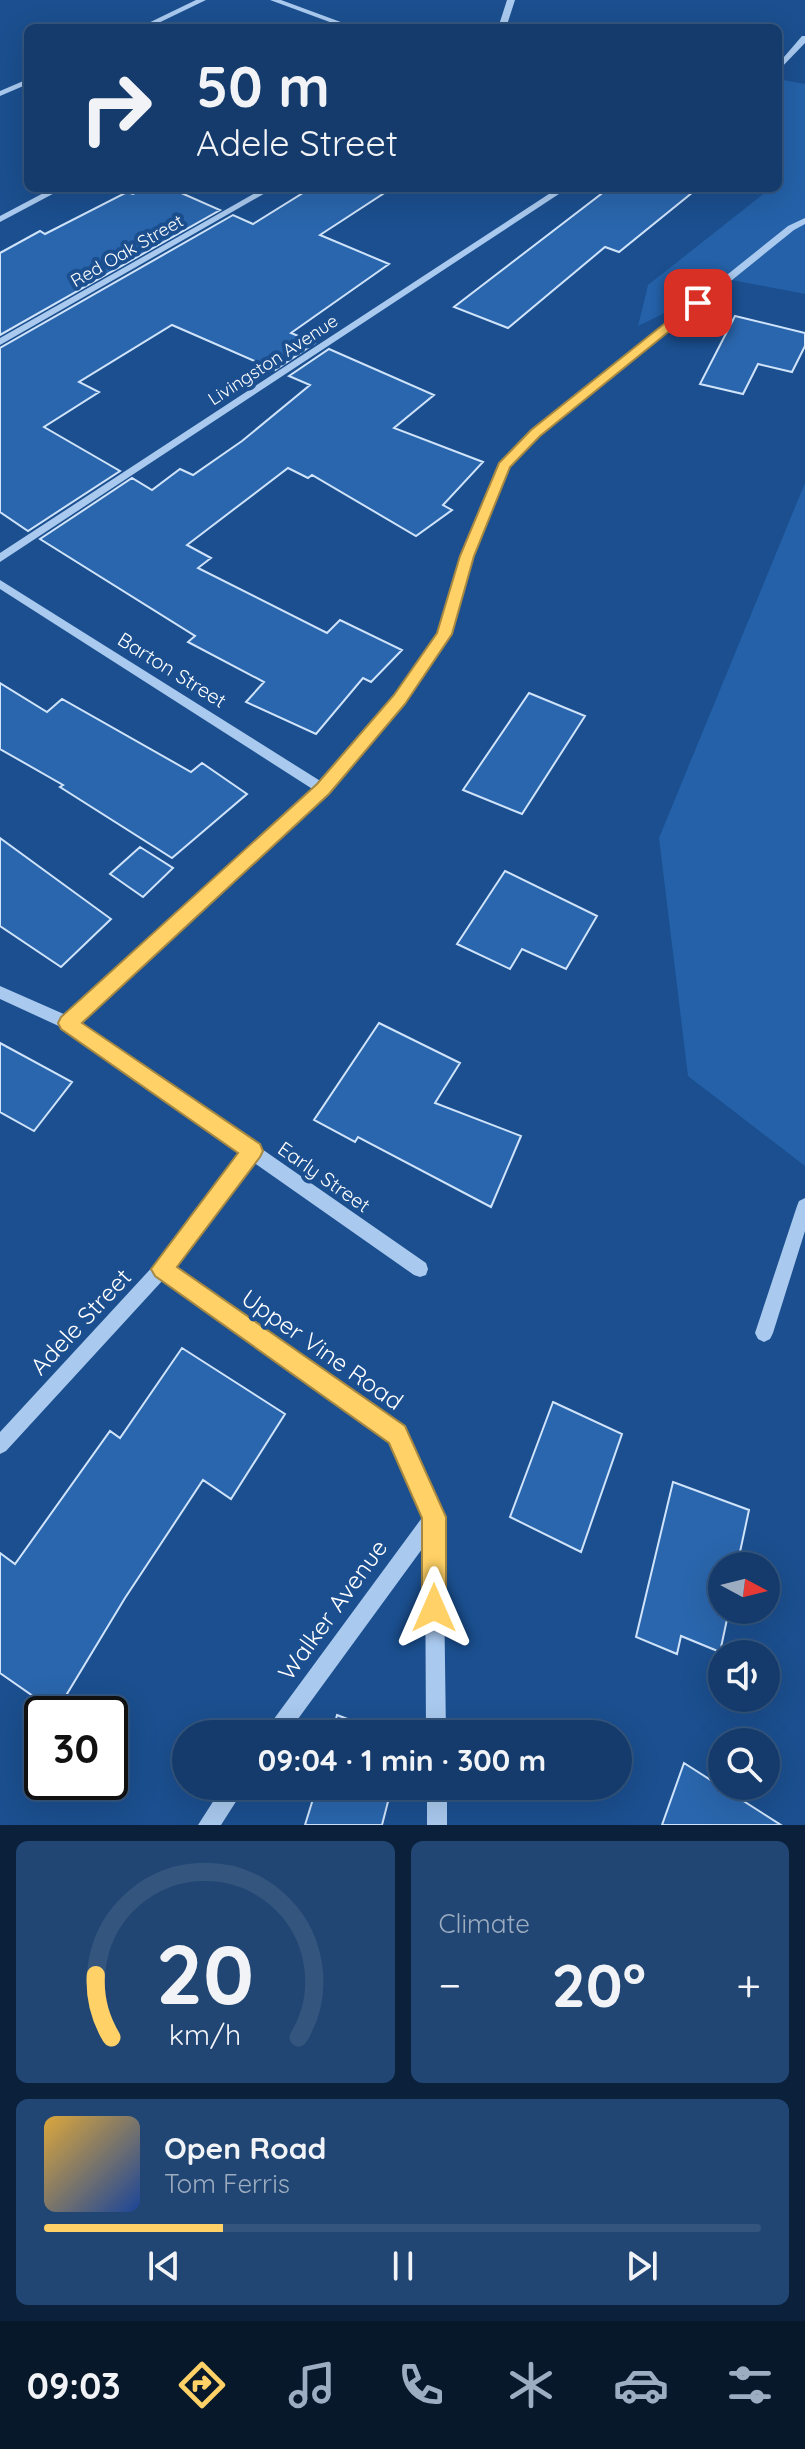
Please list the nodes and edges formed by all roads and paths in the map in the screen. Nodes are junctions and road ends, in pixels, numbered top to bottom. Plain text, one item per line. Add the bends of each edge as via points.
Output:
1 (202, 0) edge
2 (274, 0) edge
3 (511, 0) edge
4 (151, 24) edge
5 (342, 24) edge
6 (503, 24) edge
7 (805, 38) edge
8 (782, 64) edge
9 (24, 83) edge
10 (0, 94) edge
11 (52, 192) edge
12 (263, 192) edge
13 (558, 192) edge
14 (0, 219) edge
15 (805, 221) edge
16 (0, 342) edge
17 (0, 558) edge
18 (0, 584) edge
19 (323, 789) junction
20 (0, 992) edge
21 (68, 1023) junction
22 (252, 1151) junction
23 (805, 1206) edge
24 (162, 1269) junction
25 (420, 1269) dead end
26 (764, 1333) dead end
27 (0, 1445) edge
28 (434, 1517) junction
29 (285, 1720) edge
30 (436, 1720) edge
31 (226, 1800) edge
32 (437, 1800) edge
33 (208, 1825) edge
34 (437, 1825) edge

1 - 4 street
2 - 5 street
3 - 6 street
7 - 8 street
9 - 10 street
11 - 14 street
12 - 16 street, Red Oak Street
13 - 17 street, Livingston Avenue
15 - 19 street via 536,433 504,466 471,544 444,634 400,700
18 - 19 street, Barton Street
19 - 21 street
20 - 21 street, Early Street
21 - 22 street, Early Street
22 - 24 street, Adele Street
22 - 25 street, Early Street
23 - 26 street
24 - 27 street, Adele Street
24 - 28 street, Upper Vine Road via 397,1434
28 - 29 street, Walker Avenue
28 - 30 street, Upper Vine Road
31 - 33 street
32 - 34 street

